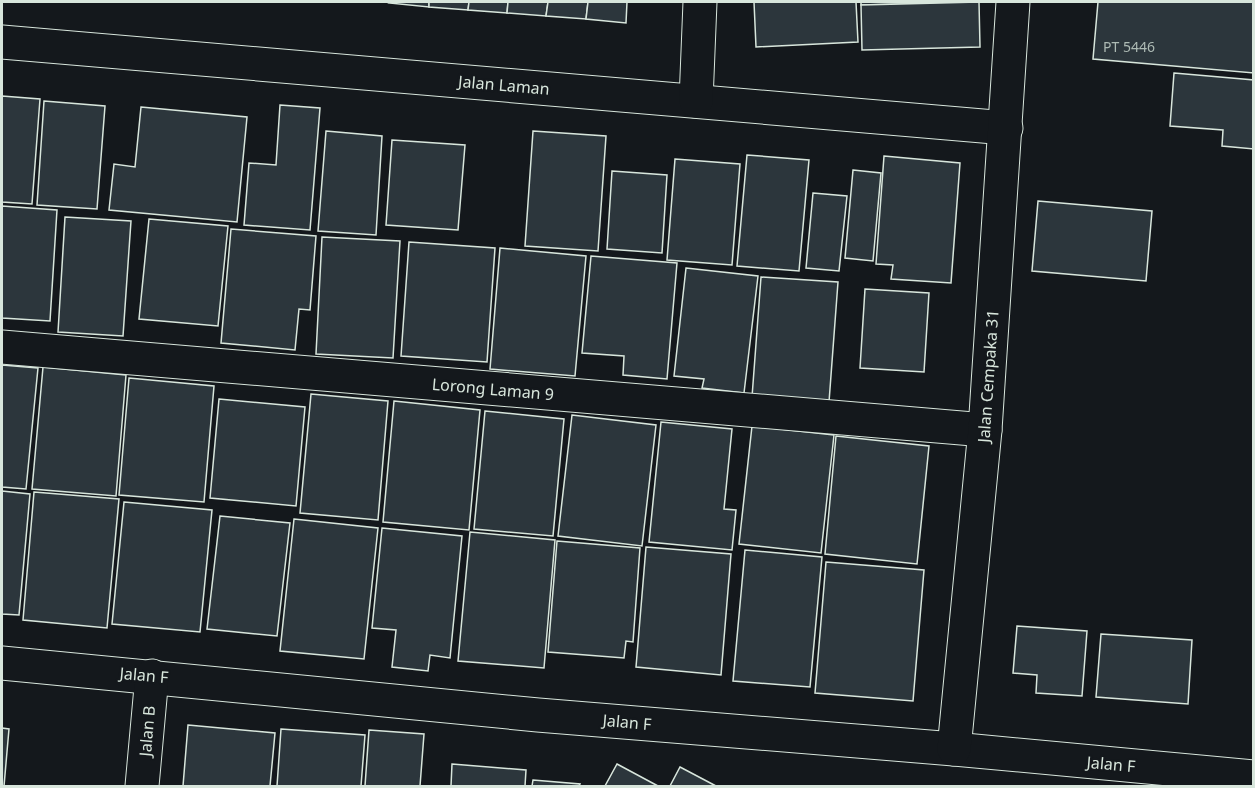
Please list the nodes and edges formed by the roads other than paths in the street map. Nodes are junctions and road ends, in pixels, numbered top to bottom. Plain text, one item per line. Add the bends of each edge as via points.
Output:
1 (700, 2) edge
2 (1013, 2) edge
3 (2, 42) edge
4 (696, 101) junction
5 (1006, 128) junction
6 (2, 347) edge
7 (985, 430) junction
8 (2, 663) edge
9 (152, 676) junction
10 (954, 749) junction
11 (1254, 777) edge
12 (142, 786) edge

1 - 4 street
2 - 5 street, Jalan Cempaka 31
3 - 4 street, Jalan Laman
4 - 5 street, Jalan Laman
5 - 7 street, Jalan Cempaka 31
6 - 7 street, Lorong Laman 9
7 - 10 street, Jalan Cempaka 31
8 - 9 street, Jalan F
9 - 10 street, Jalan F via 538,715
9 - 12 street, Jalan B
10 - 11 street, Jalan F

